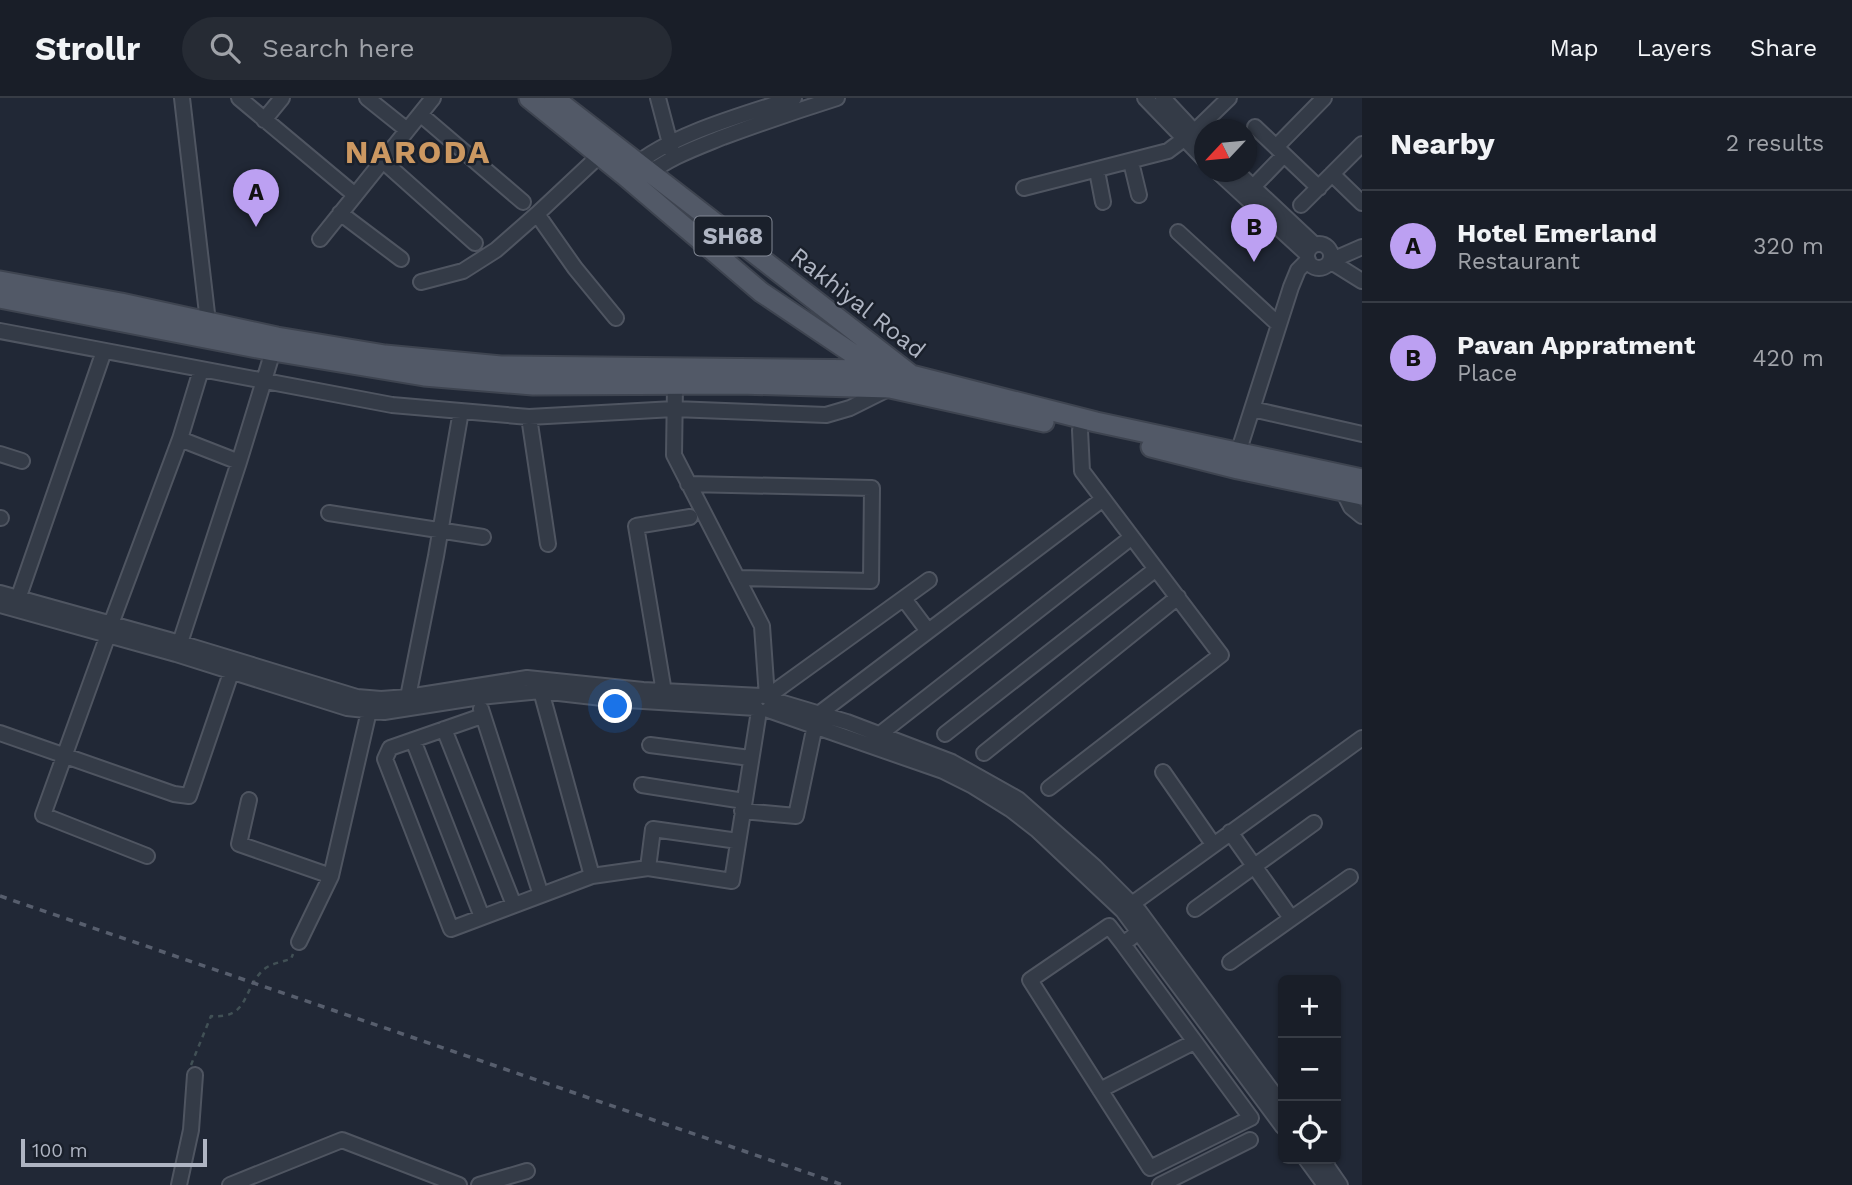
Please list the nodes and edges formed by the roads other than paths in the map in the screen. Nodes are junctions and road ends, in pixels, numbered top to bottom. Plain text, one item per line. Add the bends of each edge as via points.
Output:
1 (182, 98) edge
2 (239, 98) edge
3 (282, 98) edge
4 (368, 98) edge
5 (433, 98) edge
6 (529, 98) edge
7 (554, 98) edge
8 (658, 98) edge
9 (794, 98) edge
10 (837, 98) edge
11 (1145, 98) edge
12 (1163, 98) edge
13 (1229, 98) edge
14 (1324, 98) edge
15 (420, 114) junction
16 (1211, 119) edge
17 (264, 120) junction
18 (1257, 129) edge
19 (407, 130) junction
20 (1194, 138) edge
21 (1362, 144) edge
22 (672, 151) junction
23 (1280, 151) junction
24 (600, 155) junction
25 (383, 161) junction
26 (1131, 162) junction
27 (1097, 171) junction
28 (638, 174) junction
29 (1332, 174) junction
30 (1229, 182) edge
31 (1248, 182) edge
32 (1253, 187) junction
33 (1024, 188) dead end
34 (1319, 188) junction
35 (355, 195) junction
36 (1139, 195) dead end
37 (1103, 201) dead end
38 (523, 202) dead end
39 (1362, 203) edge
40 (1301, 205) dead end
41 (340, 213) junction
42 (537, 215) junction
43 (1178, 232) dead end
44 (320, 239) dead end
45 (475, 243) dead end
46 (1362, 247) edge
47 (1310, 253) junction
48 (401, 259) dead end
49 (1330, 261) junction
50 (0, 281) edge
51 (421, 282) dead end
52 (1362, 282) edge
53 (0, 298) edge
54 (616, 318) dead end
55 (208, 322) junction
56 (1278, 324) junction
57 (0, 331) edge
58 (104, 351) junction
59 (273, 351) junction
60 (201, 370) junction
61 (879, 370) junction
62 (911, 375) junction
63 (264, 382) junction
64 (675, 386) junction
65 (890, 388) junction
66 (928, 396) junction
67 (674, 409) junction
68 (1252, 409) junction
69 (461, 411) junction
70 (529, 417) junction
71 (1080, 430) junction
72 (1362, 434) edge
73 (180, 439) junction
74 (1238, 453) junction
75 (0, 454) edge
76 (22, 461) dead end
77 (239, 463) junction
78 (1362, 479) edge
79 (688, 484) junction
80 (1353, 493) edge
81 (1103, 499) junction
82 (329, 513) dead end
83 (1362, 516) edge
84 (690, 517) dead end
85 (440, 530) junction
86 (483, 537) dead end
87 (1132, 537) junction
88 (548, 544) dead end
89 (1156, 569) junction
90 (737, 578) junction
91 (929, 580) dead end
92 (0, 593) edge
93 (1178, 597) junction
94 (18, 599) junction
95 (904, 599) junction
96 (0, 605) edge
97 (110, 629) junction
98 (928, 631) junction
99 (178, 648) junction
100 (232, 670) junction
101 (541, 691) junction
102 (664, 692) junction
103 (408, 697) junction
104 (480, 697) junction
105 (764, 703) junction
106 (369, 711) junction
107 (482, 716) junction
108 (817, 719) junction
109 (444, 729) junction
110 (0, 733) edge
111 (880, 734) junction
112 (945, 734) dead end
113 (1362, 738) edge
114 (413, 740) junction
115 (650, 745) dead end
116 (984, 753) dead end
117 (65, 755) junction
118 (750, 758) junction
119 (1163, 772) dead end
120 (964, 774) junction
121 (642, 785) dead end
122 (1049, 788) dead end
123 (249, 800) dead end
124 (743, 806) junction
125 (1314, 823) dead end
126 (1230, 832) junction
127 (737, 841) junction
128 (1213, 844) junction
129 (147, 856) dead end
130 (1255, 866) junction
131 (648, 869) junction
132 (331, 876) junction
133 (592, 876) junction
134 (1350, 877) dead end
135 (541, 895) junction
136 (514, 905) junction
137 (1128, 907) junction
138 (1195, 909) dead end
139 (482, 917) junction
140 (1291, 918) junction
141 (1140, 931) junction
142 (299, 942) road end
143 (1123, 944) junction
144 (1230, 962) dead end
145 (1182, 989) junction
146 (1166, 1003) junction
147 (1217, 1036) junction
148 (1197, 1046) junction
149 (1243, 1072) junction
150 (195, 1075) road end
151 (1227, 1084) junction
152 (1100, 1090) junction
153 (1279, 1101) edge
154 (1278, 1120) edge
155 (1250, 1140) dead end
156 (1309, 1164) edge
157 (1325, 1164) edge
158 (527, 1171) dead end
159 (1322, 1184) edge
160 (179, 1185) edge
161 (230, 1185) edge
162 (459, 1185) edge
163 (479, 1185) edge
164 (1160, 1185) edge
165 (1340, 1185) edge

1 - 55 street
2 - 17 street
3 - 17 street
4 - 19 street
5 - 15 street
6 - 24 main road, SH68
7 - 28 main road, Rakhiyal Road / SH68
8 - 22 street
9 - 22 street via 737,117
10 - 22 street
11 - 20 street
12 - 20 street
13 - 16 street
14 - 23 street
15 - 19 street
15 - 38 street
17 - 35 street
18 - 23 street
19 - 25 street
20 - 26 street
21 - 29 street
22 - 28 street
23 - 32 street
23 - 34 street
24 - 28 main road, SH68
24 - 42 street
25 - 35 street
25 - 45 street
26 - 27 street
26 - 36 street
27 - 33 street
27 - 37 street
28 - 61 main road, SH68 via 761,292
28 - 62 main road, Rakhiyal Road / SH68
29 - 34 street
29 - 39 street
30 - 47 street
31 - 32 street
32 - 47 street
34 - 40 street
35 - 41 street
41 - 44 street
41 - 48 street
42 - 51 street via 463,271
42 - 54 street
43 - 56 street
46 - 49 street
47 - 49 street via 1311,265 1319,268
47 - 56 street via 1294,277
49 - 52 street
50 - 55 main road
53 - 59 main road
55 - 61 main road via 384,355 501,366
56 - 68 street
57 - 58 street
58 - 60 street
58 - 94 street
59 - 63 street
59 - 64 main road via 438,378 533,385
60 - 63 street
60 - 73 street
61 - 62 main road
61 - 65 main road, SH68
62 - 66 main road, Rakhiyal Road / SH68
62 - 74 main road
63 - 69 street via 392,405
63 - 77 street
64 - 65 main road
64 - 67 street
65 - 66 main road
65 - 67 street via 826,415
66 - 71 main road
67 - 70 street
67 - 79 street via 674,455
68 - 72 street
68 - 74 street
69 - 70 street
69 - 85 street
70 - 88 street
71 - 80 main road
71 - 81 street via 1082,471
73 - 77 street
73 - 97 street
74 - 78 main road
75 - 76 street
77 - 99 street
79 - 90 street
79 - 90 street via 872,488 872,581
80 - 83 street via 1351,507
81 - 87 street
81 - 98 street
82 - 85 street
84 - 102 street via 636,526
85 - 86 street
85 - 103 street
87 - 89 street
87 - 111 street
89 - 93 street
89 - 112 street
90 - 105 street via 762,626
91 - 95 street
92 - 94 street
93 - 116 street
93 - 122 street via 1221,655
94 - 97 street
95 - 98 street
95 - 105 street
96 - 97 street
97 - 99 street
97 - 117 street
98 - 108 street
99 - 100 street
99 - 103 street via 358,697
100 - 106 street via 318,701
100 - 117 street via 189,796
101 - 104 street
101 - 105 street via 624,700
101 - 133 street
102 - 103 street via 527,678
102 - 105 street
104 - 106 street via 405,710
104 - 107 street
105 - 108 street
105 - 118 street
106 - 132 street
107 - 109 street
107 - 135 street
108 - 111 street
108 - 120 street via 908,757
108 - 124 street via 796,816
109 - 114 street
109 - 136 street
110 - 117 street
111 - 120 street
113 - 126 street
114 - 139 street
114 - 139 street via 390,748 385,759 451,929
115 - 118 street
117 - 129 street via 43,815
118 - 124 street
119 - 128 street
120 - 137 street via 1018,799
121 - 124 street
123 - 132 street via 239,844
124 - 127 street
125 - 130 street
126 - 128 street
126 - 130 street
127 - 131 street via 653,829
127 - 131 street via 732,881
128 - 137 street
130 - 138 street
130 - 140 street
131 - 133 street
132 - 142 street
133 - 135 street
134 - 140 street
135 - 136 street
136 - 139 street
137 - 141 street
137 - 153 street
140 - 144 street
141 - 143 street
141 - 145 street
143 - 146 street
143 - 152 street via 1110,926 1030,980
145 - 146 street
145 - 147 street
146 - 148 street
147 - 148 street
147 - 149 street
148 - 151 street
148 - 152 street
149 - 151 street
149 - 154 street
150 - 160 street via 191,1130
151 - 152 street via 1251,1118 1150,1168
155 - 164 street
156 - 159 street
157 - 165 street
158 - 163 street
161 - 162 street via 342,1140

